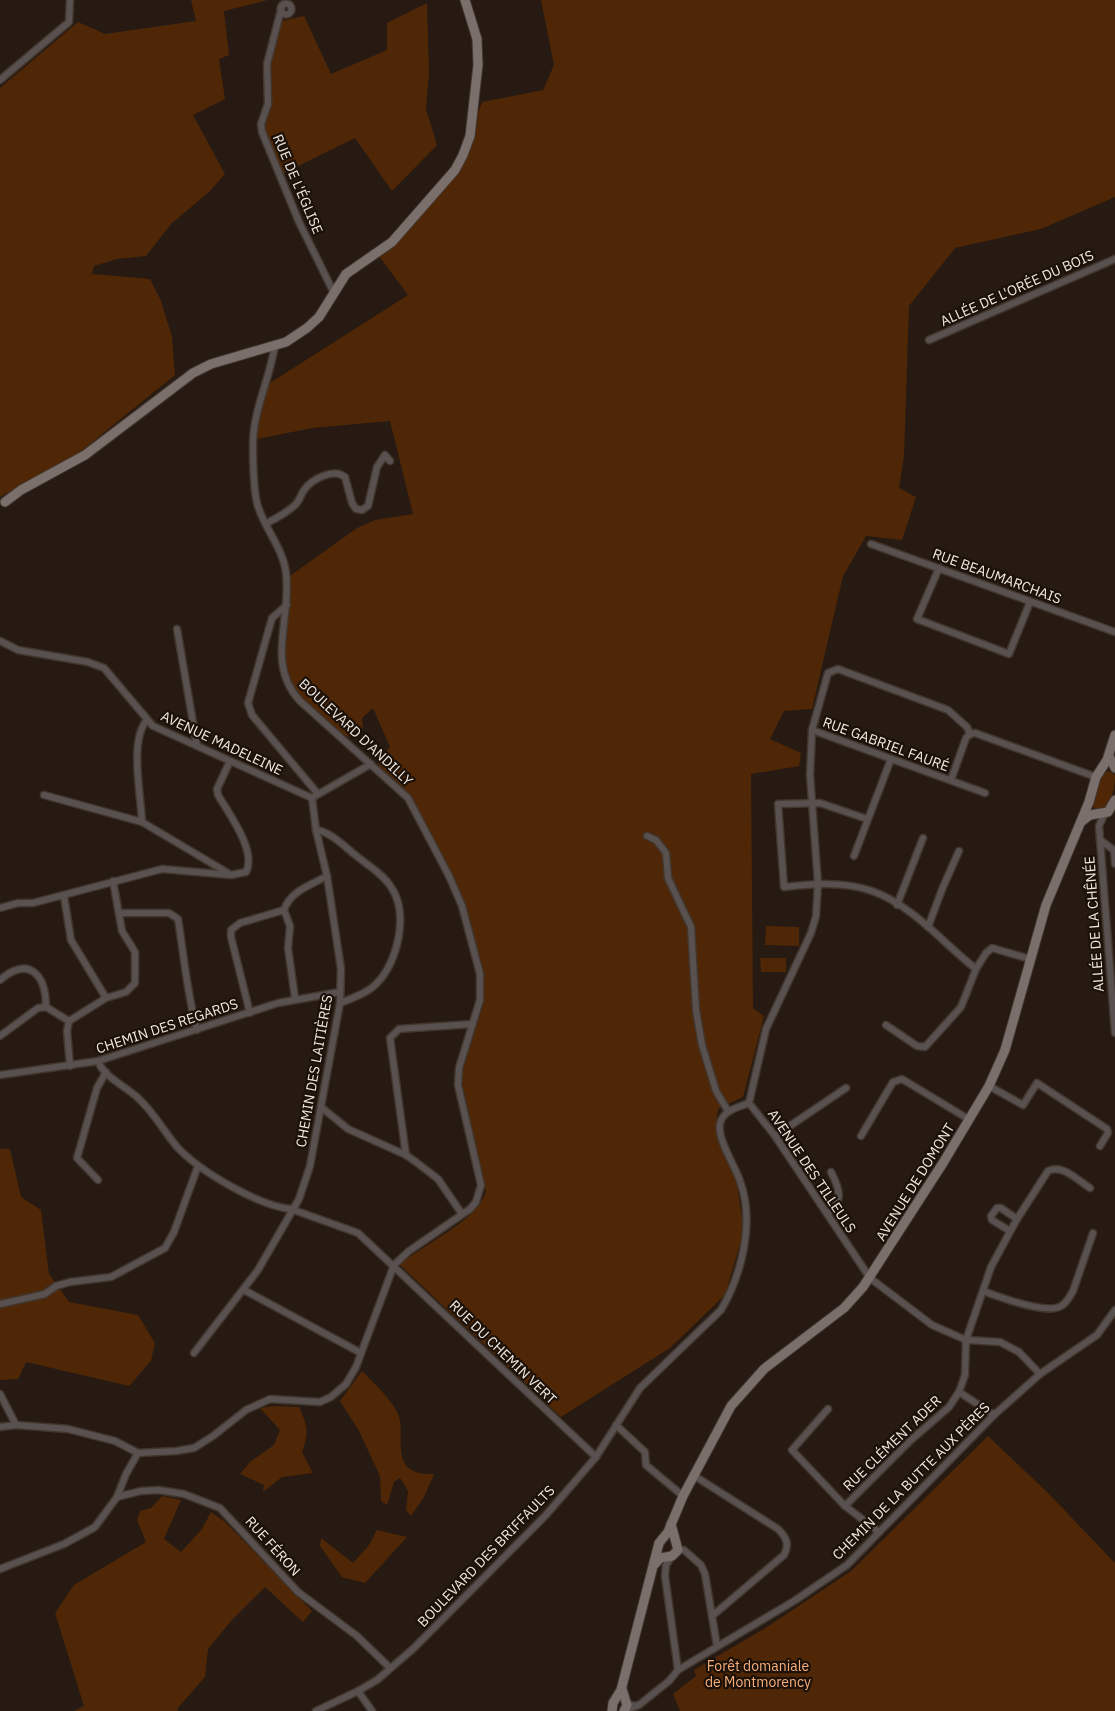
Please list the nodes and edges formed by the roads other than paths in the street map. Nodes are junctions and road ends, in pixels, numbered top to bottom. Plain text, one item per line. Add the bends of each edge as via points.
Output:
1 (70, 0) edge
2 (465, 0) edge
3 (284, 3) edge
4 (276, 22) junction
5 (0, 80) edge
6 (1115, 259) edge
7 (334, 293) junction
8 (928, 340) dead end
9 (275, 345) junction
10 (158, 400) junction
11 (390, 461) dead end
12 (2, 504) edge
13 (266, 523) junction
14 (871, 544) dead end
15 (939, 568) junction
16 (1030, 602) junction
17 (287, 605) junction
18 (177, 629) dead end
19 (1115, 632) edge
20 (0, 641) edge
21 (147, 720) junction
22 (812, 730) junction
23 (970, 734) junction
24 (1115, 735) edge
25 (197, 746) junction
26 (1109, 756) junction
27 (891, 759) junction
28 (230, 761) junction
29 (370, 764) junction
30 (1115, 768) edge
31 (1103, 769) junction
32 (1096, 777) junction
33 (951, 780) junction
34 (985, 793) dead end
35 (318, 794) junction
36 (44, 796) dead end
37 (312, 798) junction
38 (1115, 800) edge
39 (811, 802) junction
40 (1089, 802) junction
41 (1099, 816) junction
42 (867, 819) junction
43 (142, 822) junction
44 (1079, 824) junction
45 (316, 830) junction
46 (647, 836) dead end
47 (923, 838) dead end
48 (1100, 840) junction
49 (959, 851) dead end
50 (854, 856) dead end
51 (1115, 864) edge
52 (231, 875) junction
53 (327, 876) junction
54 (113, 881) junction
55 (818, 884) junction
56 (64, 896) junction
57 (897, 905) junction
58 (0, 908) edge
59 (284, 910) junction
60 (119, 913) junction
61 (928, 927) junction
62 (1030, 960) junction
63 (976, 970) junction
64 (0, 980) edge
65 (340, 992) junction
66 (106, 998) junction
67 (295, 998) junction
68 (340, 1003) junction
69 (46, 1007) junction
70 (250, 1013) junction
71 (69, 1021) junction
72 (473, 1024) junction
73 (886, 1025) dead end
74 (197, 1030) junction
75 (1114, 1033) edge
76 (0, 1036) edge
77 (98, 1061) junction
78 (70, 1066) junction
79 (106, 1072) junction
80 (0, 1075) edge
81 (989, 1086) junction
82 (846, 1088) dead end
83 (749, 1103) junction
84 (321, 1107) junction
85 (728, 1111) junction
86 (970, 1120) junction
87 (775, 1136) junction
88 (861, 1136) dead end
89 (1100, 1146) dead end
90 (406, 1155) junction
91 (198, 1166) junction
92 (831, 1172) dead end
93 (98, 1180) dead end
94 (1090, 1188) dead end
95 (292, 1209) junction
96 (462, 1214) junction
97 (827, 1214) junction
98 (1017, 1219) junction
99 (1010, 1231) junction
100 (1093, 1232) dead end
101 (394, 1265) junction
102 (870, 1278) junction
103 (244, 1290) junction
104 (983, 1292) junction
105 (0, 1304) edge
106 (1115, 1310) edge
107 (966, 1340) junction
108 (194, 1353) dead end
109 (361, 1353) junction
110 (1040, 1374) junction
111 (959, 1392) junction
112 (1, 1395) edge
113 (828, 1409) dead end
114 (994, 1415) junction
115 (16, 1425) junction
116 (616, 1425) junction
117 (0, 1427) edge
118 (138, 1453) junction
119 (596, 1457) junction
120 (693, 1475) junction
121 (682, 1496) junction
122 (117, 1497) junction
123 (845, 1506) junction
124 (671, 1524) junction
125 (879, 1532) junction
126 (664, 1537) junction
127 (658, 1548) junction
128 (675, 1550) junction
129 (655, 1564) junction
130 (0, 1568) edge
131 (712, 1616) junction
132 (717, 1646) junction
133 (390, 1668) junction
134 (678, 1670) junction
135 (356, 1692) junction
136 (619, 1707) edge
137 (316, 1711) edge
138 (372, 1711) edge

1 - 5 street via 69,22
2 - 7 main road via 479,54 472,126 463,155 442,186 404,230 392,242 352,268
3 - 4 street, RUE DE L'ÉGLISE
3 - 4 street via 292,7
4 - 7 street, RUE DE L'ÉGLISE via 267,64 268,104 262,132 299,222
6 - 8 street, ALLÉE DE L'ORÉE DU BOIS
7 - 9 main road via 314,323
9 - 10 main road via 211,364 185,378
9 - 13 street, BOULEVARD D'ANDILLY via 255,419 253,442 257,502
10 - 12 main road via 78,459
10 - 12 main road via 96,450 61,473
11 - 13 street via 385,455 380,461 368,506 362,510 356,509 352,503 345,477 332,473 304,489 297,502
13 - 17 street, BOULEVARD D'ANDILLY via 286,570
14 - 15 street, RUE BEAUMARCHAIS
15 - 16 street, RUE BEAUMARCHAIS
15 - 16 street via 917,619 1009,654
16 - 19 street, RUE BEAUMARCHAIS
17 - 29 street, BOULEVARD D'ANDILLY via 281,656 286,682 300,701
17 - 35 street via 272,618 248,703 252,715
18 - 25 street
20 - 21 street, AVENUE MADELEINE via 18,650 88,662 104,668
21 - 25 street, AVENUE MADELEINE via 153,726
21 - 43 street via 140,728 138,767
22 - 23 street via 828,673 838,669 948,710 967,727
22 - 27 street, RUE GABRIEL FAURÉ
22 - 39 street
23 - 32 street via 975,733
23 - 33 street, RUE GABRIEL FAURÉ
24 - 26 main road
25 - 28 street, AVENUE MADELEINE
26 - 30 main road
26 - 31 main road
27 - 33 street, RUE GABRIEL FAURÉ
27 - 42 street
28 - 37 street, AVENUE MADELEINE
28 - 52 street via 217,789 218,795 247,848 250,865 246,872
29 - 35 street
29 - 72 street, BOULEVARD D'ANDILLY via 408,798 462,906 480,974 480,1000
30 - 31 main road via 1108,766
31 - 32 main road
32 - 40 main road, AVENUE DE DOMONT
33 - 34 street, RUE GABRIEL FAURÉ
35 - 37 street
36 - 43 street
37 - 45 street, CHEMIN DES LAITIÈRES
38 - 41 main road via 1110,810
39 - 42 street
39 - 55 street
39 - 55 street via 778,804 784,887
40 - 41 main road via 1090,809
40 - 44 main road, AVENUE DE DOMONT
41 - 44 main road via 1087,816
41 - 48 street, ALLÉE DE LA CHÊNÉE
42 - 50 street
43 - 52 street
44 - 62 main road, AVENUE DE DOMONT via 1046,905
45 - 53 street, CHEMIN DES LAITIÈRES
45 - 68 street via 322,830 339,842 386,880 399,908 400,920 388,970 376,985
46 - 85 street via 656,840 666,853 668,878 691,927 696,1010 702,1045 716,1091
47 - 57 street
48 - 51 street via 1114,850
48 - 75 street, ALLÉE DE LA CHÊNÉE
49 - 61 street
52 - 54 street via 162,869
53 - 59 street via 298,892 287,902
53 - 65 street, CHEMIN DES LAITIÈRES via 340,951
54 - 56 street
54 - 60 street
55 - 57 street via 847,885 872,891
55 - 83 street via 816,916 811,933 766,1029
56 - 58 street
56 - 66 street via 71,940
57 - 61 street
59 - 67 street via 290,926 288,948
59 - 70 street via 234,926 231,937
60 - 66 street via 122,931 135,952 135,983 126,992
60 - 74 street via 169,913 178,919 190,988 189,1002
61 - 63 street
62 - 63 street via 992,948
62 - 81 main road, AVENUE DE DOMONT via 1005,1050
63 - 73 street via 960,1007 925,1047 917,1046
64 - 69 street via 12,970 30,970 38,974 46,989
65 - 67 street, CHEMIN DES REGARDS
65 - 68 street, CHEMIN DES LAITIÈRES
66 - 71 street
67 - 70 street, CHEMIN DES REGARDS
68 - 84 street, CHEMIN DES LAITIÈRES
69 - 71 street
69 - 76 street via 38,1008
70 - 74 street, CHEMIN DES REGARDS
71 - 78 street
72 - 90 street via 399,1029 390,1038
72 - 96 street, BOULEVARD D'ANDILLY via 458,1086 480,1185 476,1202
74 - 77 street, CHEMIN DES REGARDS
77 - 78 street, CHEMIN DES REGARDS
77 - 79 street, RUE DU CHEMIN VERT
78 - 80 street, CHEMIN DES REGARDS
79 - 91 street, RUE DU CHEMIN VERT via 138,1098 177,1147
79 - 93 street via 97,1088 78,1158
81 - 86 main road, AVENUE DE DOMONT
81 - 89 street via 1023,1105 1037,1083 1107,1129
82 - 87 street
83 - 85 street
83 - 87 street, AVENUE DES TILLEULS
84 - 90 street via 348,1129
84 - 95 street, CHEMIN DES LAITIÈRES via 310,1166 299,1199
85 - 116 street, BOULEVARD DES BRIFFAULTS via 723,1116 720,1131 741,1183 747,1219 744,1248 729,1297 721,1310 640,1388
86 - 88 street via 902,1079 893,1082
86 - 102 main road, AVENUE DE DOMONT
87 - 97 street, AVENUE DES TILLEULS
90 - 96 street via 438,1179
91 - 95 street, RUE DU CHEMIN VERT via 235,1188 281,1208
91 - 105 street via 174,1232 164,1248 111,1277 70,1282 45,1294
92 - 97 street via 838,1184 839,1202
94 - 98 street, RUE CLÉMENT ADER via 1055,1168 1048,1171
95 - 101 street, RUE DU CHEMIN VERT via 358,1234
95 - 103 street, CHEMIN DES LAITIÈRES
96 - 101 street, BOULEVARD D'ANDILLY
97 - 102 street, AVENUE DES TILLEULS
98 - 99 street, RUE CLÉMENT ADER
98 - 99 street via 1001,1208 996,1208 991,1216 992,1220
99 - 104 street, RUE CLÉMENT ADER via 991,1267
100 - 104 street via 1073,1291 1061,1306 1049,1310
101 - 109 street, BOULEVARD D'ANDILLY
101 - 119 street, RUE DU CHEMIN VERT
102 - 107 street, AVENUE DES TILLEULS via 932,1325
102 - 120 main road, AVENUE DE DOMONT via 844,1308 770,1364 748,1385 723,1419
103 - 108 street, CHEMIN DES LAITIÈRES
103 - 109 street
104 - 107 street, RUE CLÉMENT ADER
106 - 110 street, CHEMIN DE LA BUTTE AUX PÈRES via 1097,1335
107 - 110 street via 1000,1342 1019,1352
107 - 111 street, RUE CLÉMENT ADER via 965,1375
109 - 118 street, BOULEVARD D'ANDILLY via 346,1384 331,1398 320,1402 270,1398 246,1410 194,1448
110 - 114 street, CHEMIN DE LA BUTTE AUX PÈRES
111 - 114 street
111 - 123 street, RUE CLÉMENT ADER via 950,1407 911,1440
112 - 115 street
113 - 123 street via 792,1450
114 - 125 street, CHEMIN DE LA BUTTE AUX PÈRES
115 - 117 street
115 - 118 street via 90,1433
116 - 119 street, BOULEVARD DES BRIFFAULTS
116 - 121 street via 645,1452 646,1465
118 - 122 street
119 - 133 street, BOULEVARD DES BRIFFAULTS via 546,1515 447,1616
120 - 121 main road, AVENUE DE DOMONT
120 - 131 street via 778,1529 787,1541 784,1555
121 - 124 main road, AVENUE DE DOMONT
122 - 130 street via 95,1527 64,1544
122 - 133 street, RUE FÉRON via 141,1490 158,1490 184,1494 220,1508 298,1592 357,1636
123 - 125 street
124 - 126 main road, AVENUE DE DOMONT
124 - 128 main road
125 - 132 street, CHEMIN DE LA BUTTE AUX PÈRES via 847,1566
126 - 127 main road, AVENUE DE DOMONT
126 - 128 main road via 672,1537
127 - 128 main road
127 - 129 main road, AVENUE DE DOMONT
128 - 129 main road
128 - 131 street via 702,1564
128 - 134 street via 664,1576
129 - 136 main road, AVENUE DE DOMONT via 622,1684
131 - 132 street
132 - 134 street, CHEMIN DE LA BUTTE AUX PÈRES
133 - 135 street, BOULEVARD DES BRIFFAULTS
134 - 136 street, CHEMIN DE LA BUTTE AUX PÈRES via 639,1705
135 - 137 street, BOULEVARD DES BRIFFAULTS
135 - 138 street

